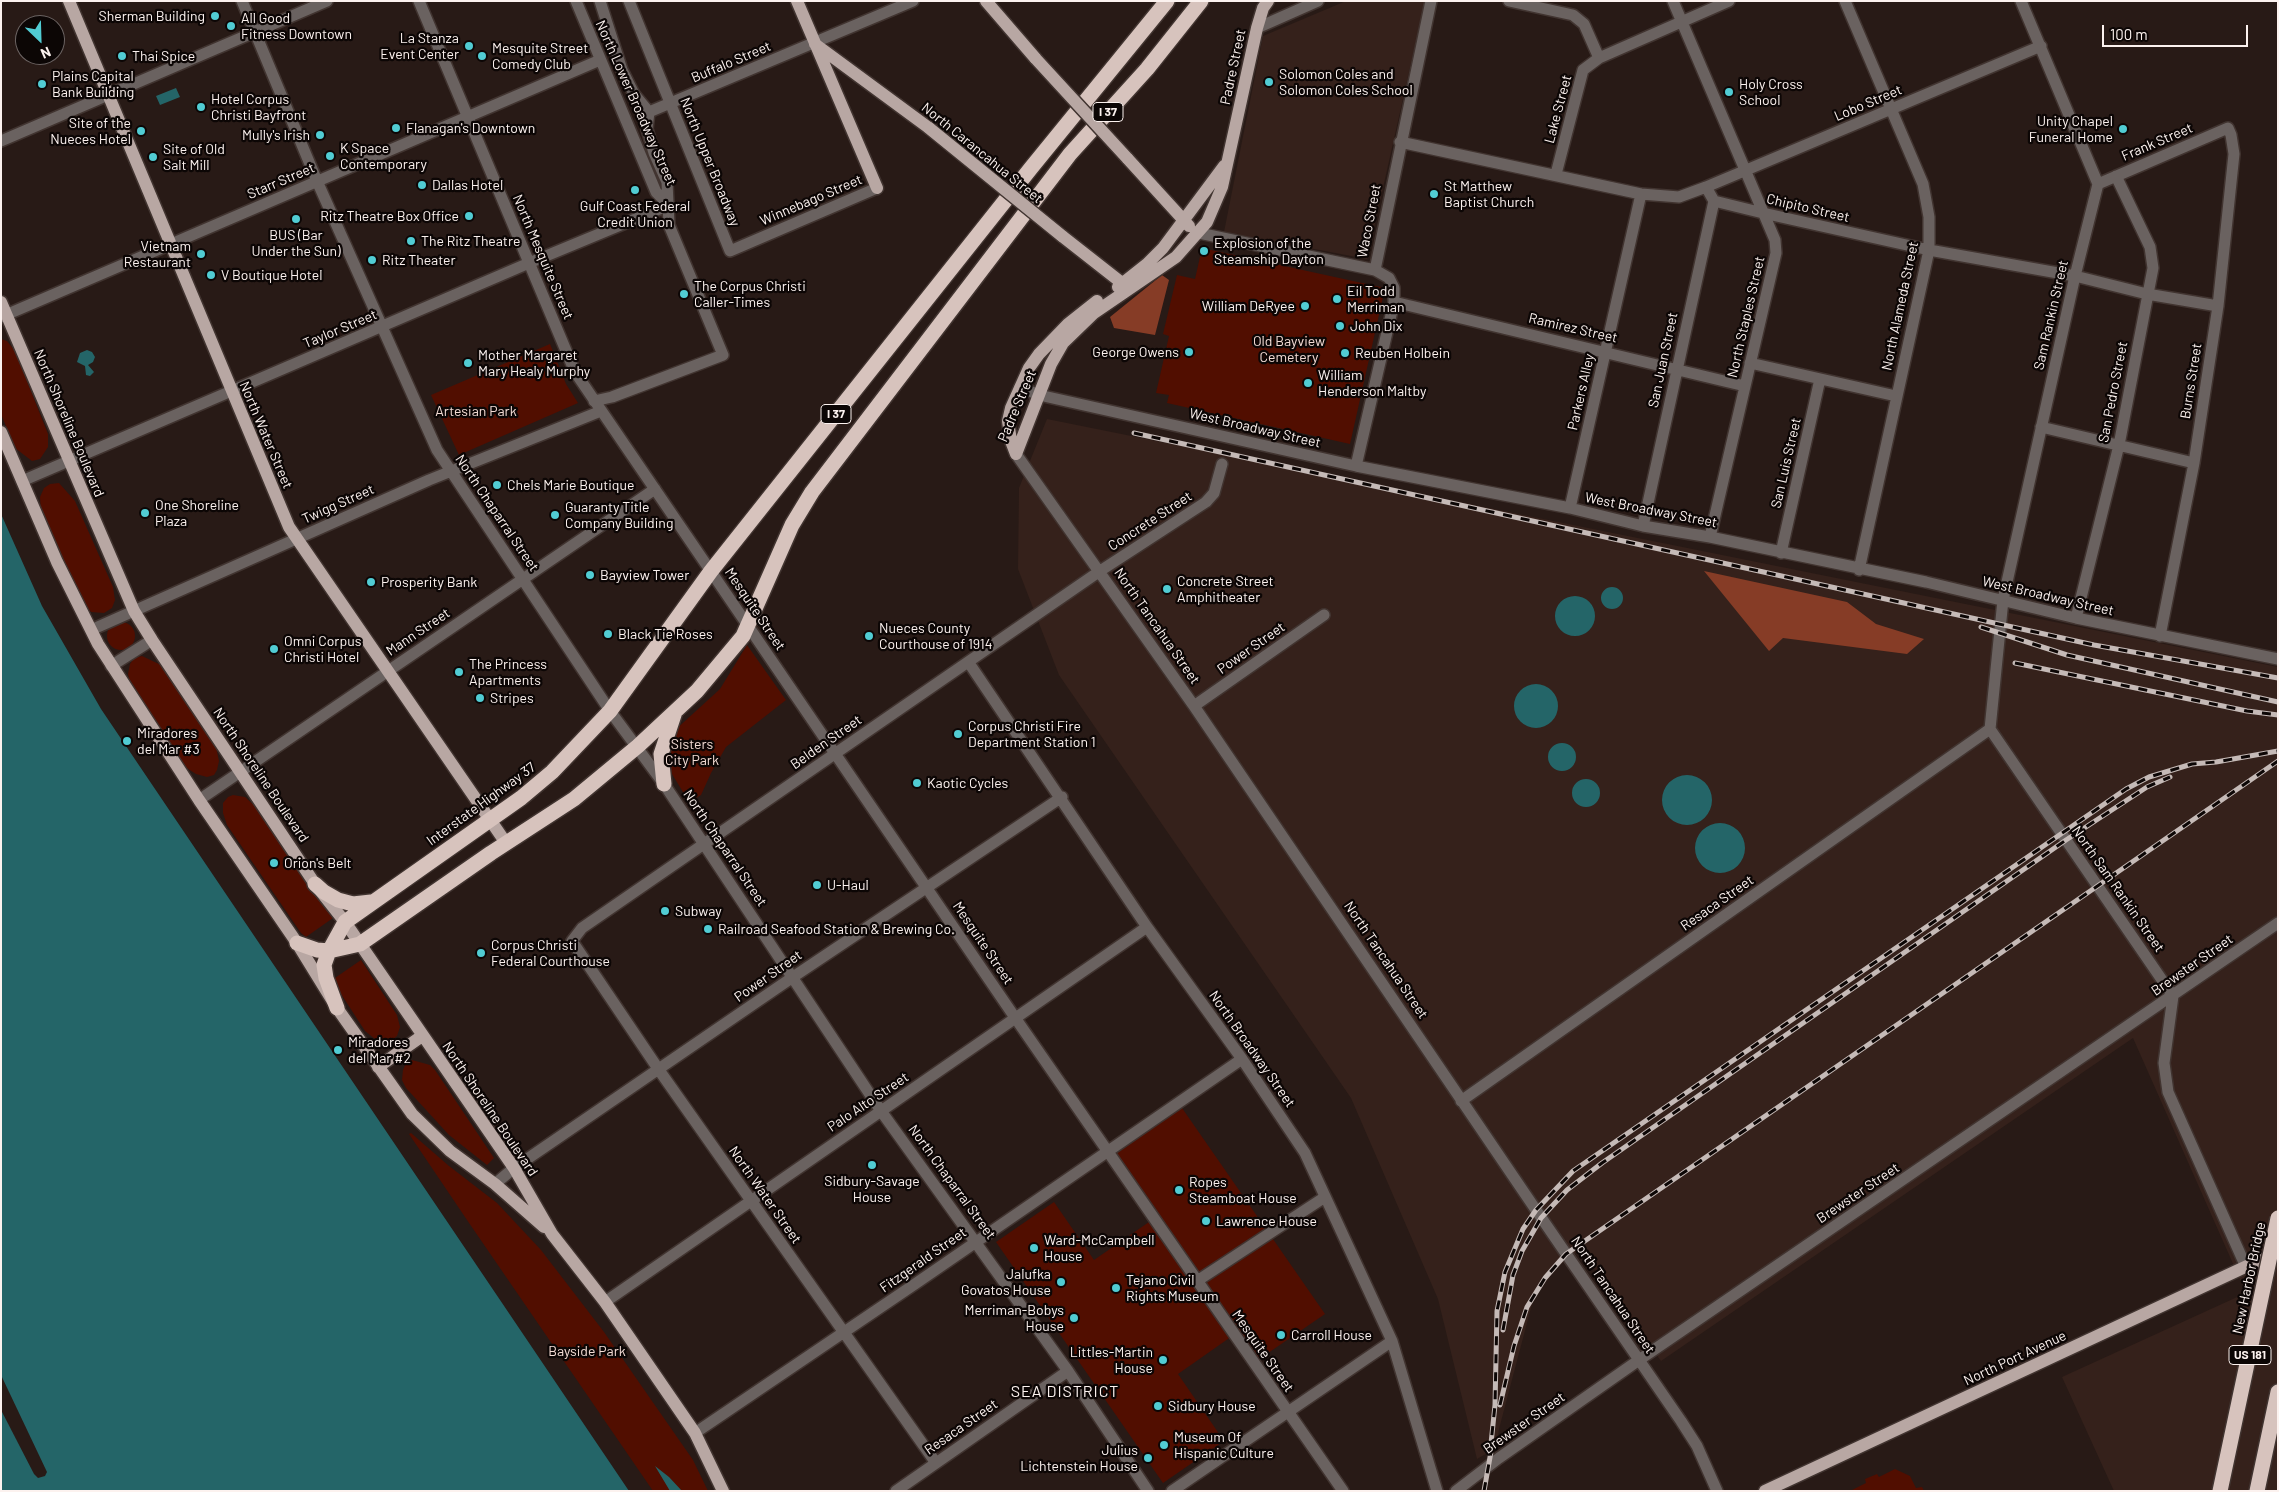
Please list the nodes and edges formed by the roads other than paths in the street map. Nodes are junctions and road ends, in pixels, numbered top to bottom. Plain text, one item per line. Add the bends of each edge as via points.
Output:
1 (68, 1) edge
2 (242, 1) edge
3 (327, 1) edge
4 (419, 1) edge
5 (576, 1) edge
6 (600, 1) edge
7 (629, 1) edge
8 (797, 1) edge
9 (913, 1) edge
10 (986, 1) edge
11 (1162, 1) edge
12 (1167, 1) edge
13 (1202, 1) edge
14 (1213, 1) edge
15 (1318, 1) edge
16 (1431, 1) edge
17 (1509, 1) edge
18 (1673, 1) edge
19 (1730, 1) edge
20 (1845, 1) edge
21 (2021, 1) edge
22 (1266, 5) edge
23 (1682, 22) junction
24 (1257, 28) junction
25 (255, 33) junction
26 (1141, 33) junction
27 (1172, 40) junction
28 (814, 42) junction
29 (2041, 46) junction
30 (1599, 58) junction
31 (600, 60) junction
32 (108, 96) junction
33 (670, 104) junction
34 (1891, 110) junction
35 (649, 112) junction
36 (468, 117) junction
37 (2228, 128) joint
38 (1, 140) edge
39 (1400, 142) junction
40 (1228, 162) junction
41 (1745, 172) junction
42 (1556, 174) junction
43 (2116, 176) junction
44 (317, 181) junction
45 (2098, 184) junction
46 (1706, 187) junction
47 (877, 188) joint
48 (1641, 194) junction
49 (1714, 200) junction
50 (669, 205) junction
51 (1763, 213) junction
52 (1184, 222) junction
53 (1199, 233) junction
54 (169, 244) junction
55 (1929, 250) junction
56 (730, 251) joint
57 (529, 263) junction
58 (1375, 270) junction
59 (2075, 276) junction
60 (1126, 286) junction
61 (2147, 294) junction
62 (1, 302) edge
63 (1394, 302) junction
64 (2218, 306) junction
65 (4, 316) edge
66 (383, 327) junction
67 (1606, 351) junction
68 (723, 355) joint
69 (1750, 363) junction
70 (1676, 369) junction
71 (1820, 379) junction
72 (1745, 386) junction
73 (1020, 387) junction
74 (231, 393) junction
75 (1039, 395) junction
76 (1896, 396) junction
77 (597, 406) junction
78 (2041, 427) junction
79 (1, 432) edge
80 (2119, 445) junction
81 (1016, 454) junction
82 (70, 462) junction
83 (2194, 463) junction
84 (1222, 464) dead end
85 (1356, 466) junction
86 (450, 471) junction
87 (22, 482) junction
88 (655, 489) junction
89 (1570, 508) junction
90 (1643, 526) junction
91 (1710, 537) junction
92 (297, 539) junction
93 (1781, 553) junction
94 (1859, 570) junction
95 (711, 571) junction
96 (1100, 571) junction
97 (523, 580) junction
98 (2003, 600) junction
99 (134, 610) junction
100 (1324, 615) dead end
101 (2076, 618) junction
102 (745, 627) junction
103 (91, 630) junction
104 (2160, 636) junction
105 (152, 640) junction
106 (2278, 659) edge
107 (969, 662) junction
108 (111, 666) junction
109 (389, 670) junction
110 (1194, 706) junction
111 (676, 710) junction
112 (610, 711) junction
113 (1990, 729) junction
114 (638, 746) junction
115 (835, 753) junction
116 (242, 772) junction
117 (664, 784) junction
118 (1062, 797) junction
119 (199, 800) junction
120 (489, 819) junction
121 (506, 843) junction
122 (705, 845) junction
123 (315, 884) junction
124 (928, 887) junction
125 (371, 902) junction
126 (343, 920) junction
127 (2278, 923) edge
128 (1147, 927) junction
129 (572, 941) joint
130 (297, 944) junction
131 (360, 944) junction
132 (329, 951) junction
133 (793, 977) junction
134 (2173, 996) junction
135 (337, 1008) junction
136 (1016, 1019) junction
137 (422, 1036) junction
138 (1242, 1059) junction
139 (378, 1067) junction
140 (659, 1070) junction
141 (1461, 1101) junction
142 (881, 1111) junction
143 (1108, 1151) junction
144 (514, 1168) junction
145 (496, 1184) junction
146 (1325, 1197) junction
147 (751, 1200) junction
148 (2278, 1218) edge
149 (552, 1234) junction
150 (977, 1241) junction
151 (2278, 1252) edge
152 (2246, 1267) junction
153 (1197, 1281) junction
154 (605, 1302) junction
155 (843, 1334) junction
156 (1392, 1341) junction
157 (1639, 1360) junction
158 (1068, 1371) junction
159 (2278, 1392) edge
160 (1287, 1412) junction
161 (695, 1433) junction
162 (936, 1463) junction
163 (723, 1491) edge
164 (896, 1491) edge
165 (1148, 1491) edge
166 (1172, 1491) edge
167 (1343, 1491) edge
168 (1437, 1491) edge
169 (1456, 1491) edge
170 (1717, 1491) edge
171 (1765, 1491) edge
172 (2220, 1491) edge
173 (2257, 1491) edge

1 - 32 main road, North Water Street
2 - 25 street, North Chaparral Street
3 - 25 street
4 - 36 street, North Mesquite Street
5 - 31 street, North Lower Broadway Street
6 - 35 street via 622,70 634,94
7 - 33 street, North Upper Broadway
8 - 28 main road
9 - 28 street, Buffalo Street
10 - 52 main road, bridge
11 - 26 highway
12 - 26 highway, I 37
13 - 27 highway, I 37
14 - 27 highway
15 - 24 street
16 - 39 street, Waco Street
17 - 30 street via 1574,15 1584,24
18 - 23 street, North Staples Street
19 - 23 street, Lake Street
20 - 34 street, North Alameda Street
21 - 29 street
22 - 24 main road, Padre Street
23 - 30 street, Lake Street
23 - 41 street, North Staples Street
24 - 40 main road, Padre Street
25 - 32 street
25 - 44 street, North Chaparral Street
26 - 95 highway, I 37
27 - 102 highway, I 37 via 1070,154 812,492 792,525
28 - 33 street, Buffalo Street
28 - 47 main road
28 - 60 main road, North Carancahua Street, bridge via 929,128
29 - 34 street, Lobo Street
29 - 45 street
30 - 42 street, Lake Street via 1583,70
31 - 36 street, Starr Street
31 - 50 street, North Lower Broadway Street via 656,192
32 - 38 street
32 - 54 main road, North Water Street
33 - 35 street, Buffalo Street
33 - 56 street, North Upper Broadway
34 - 41 street, Lobo Street
34 - 55 street, North Alameda Street via 1923,184 1929,217
35 - 50 street via 647,129 667,182
36 - 44 street, Starr Street
36 - 57 street, North Mesquite Street
37 - 43 street, Frank Street
37 - 64 street, Burns Street via 2234,154
39 - 42 street
39 - 58 street, Waco Street
40 - 52 main road, Padre Street
40 - 53 main road, Padre Street via 1216,206
41 - 46 street, Lobo Street
41 - 51 street, North Staples Street
42 - 48 street
43 - 45 street, Frank Street
43 - 61 street, San Pedro Street via 2150,247 2153,268
44 - 54 street, Starr Street
44 - 66 street, North Chaparral Street
45 - 59 street, Sam Rankin Street
46 - 48 street via 1679,197
46 - 49 street
47 - 56 street, Winnebago Street
48 - 67 street, Parkers Alley
49 - 51 street, Chipito Street
49 - 70 street, San Juan Street
50 - 57 street, Taylor Street
50 - 68 street, North Lower Broadway Street via 669,225
51 - 55 street, Chipito Street
51 - 69 street, North Staples Street via 1776,253
52 - 53 main road
52 - 60 main road, Padre Street
53 - 58 street
53 - 60 main road, Padre Street via 1176,257
54 - 65 street, Starr Street
54 - 74 main road, North Water Street
55 - 59 street, Chipito Street
55 - 76 street, North Alameda Street
57 - 66 street, Taylor Street
57 - 77 street, North Mesquite Street via 576,372
58 - 63 street, Waco Street via 1389,278 1394,288
59 - 61 street, Chipito Street
59 - 78 street, Sam Rankin Street
60 - 73 main road, Padre Street via 1086,309 1054,338 1039,354
60 - 75 main road, Padre Street via 1063,344
61 - 64 street, Chipito Street
61 - 80 street, San Pedro Street
62 - 65 main road, North Shoreline Boulevard
63 - 67 street, Ramirez Street
63 - 85 street, Waco Street
64 - 83 street, Burns Street
65 - 82 main road, North Shoreline Boulevard
66 - 74 street, Taylor Street
66 - 86 street, North Chaparral Street via 437,450
67 - 70 street, Ramirez Street
67 - 89 street, Parkers Alley
68 - 77 street, Twigg Street via 612,397
69 - 71 street
69 - 72 street, North Staples Street
70 - 72 street, Ramirez Street
70 - 90 street, San Juan Street
71 - 76 street
71 - 93 street, San Luis Street
72 - 91 street, North Staples Street
73 - 75 street, West Broadway Street
73 - 81 main road, Padre Street via 1008,421
74 - 82 street, Taylor Street
74 - 92 main road, North Water Street
75 - 81 main road, Padre Street
75 - 85 street, West Broadway Street
76 - 94 street, North Alameda Street
77 - 86 street, Twigg Street
77 - 88 street, Mesquite Street
78 - 80 street
78 - 98 street, Sam Rankin Street
79 - 87 main road, North Shoreline Boulevard
80 - 83 street
80 - 101 street, San Pedro Street
81 - 96 street, North Tancahua Street
82 - 87 street, Taylor Street
82 - 99 main road, North Shoreline Boulevard
83 - 104 street, Burns Street
84 - 96 street, Concrete Street via 1214,493 1206,502
85 - 89 street, West Broadway Street
86 - 92 street, Twigg Street
86 - 97 street, North Chaparral Street
87 - 103 main road, North Shoreline Boulevard
88 - 95 street, Mesquite Street
88 - 97 street, Mann Street
89 - 90 street, West Broadway Street
90 - 91 street, West Broadway Street
91 - 93 street, West Broadway Street
92 - 99 street, Twigg Street
92 - 109 main road, North Water Street
93 - 94 street, West Broadway Street
94 - 98 street, West Broadway Street
95 - 102 street, Mesquite Street
95 - 112 highway, Interstate Highway 37
96 - 107 street, Belden Street
96 - 110 street, North Tancahua Street
97 - 109 street, Mann Street
97 - 112 street, North Chaparral Street
98 - 101 street, West Broadway Street
98 - 113 street, Sam Rankin Street
99 - 103 street, Twigg Street
99 - 105 main road, North Shoreline Boulevard
100 - 110 street, Power Street
101 - 104 street, West Broadway Street
102 - 111 highway via 697,691
102 - 115 street, Mesquite Street
103 - 108 main road, North Shoreline Boulevard
104 - 106 street, West Broadway Street
105 - 108 street
105 - 116 main road, North Shoreline Boulevard
107 - 115 street, Belden Street
107 - 118 street, North Broadway Street
108 - 119 main road, North Shoreline Boulevard
109 - 116 street, Mann Street
109 - 120 main road, North Water Street
110 - 141 street, North Tancahua Street
111 - 114 highway
111 - 117 highway via 661,754
112 - 114 street, North Chaparral Street
112 - 120 highway, Interstate Highway 37 via 552,772
113 - 134 street, North Sam Rankin Street
113 - 141 street, Resaca Street
114 - 117 street, North Chaparral Street
114 - 121 highway via 574,799
115 - 122 street, Belden Street
115 - 124 street, Mesquite Street
116 - 119 street, Mann Street
116 - 123 main road, North Shoreline Boulevard
117 - 122 street, North Chaparral Street
118 - 124 street, Power Street
118 - 128 street, North Broadway Street
119 - 130 main road, North Shoreline Boulevard
120 - 121 main road, North Water Street
120 - 125 highway, Interstate Highway 37
121 - 131 highway
122 - 129 street, Belden Street via 582,928
122 - 133 street, North Chaparral Street
123 - 125 highway via 338,900 353,904
123 - 126 main road, North Shoreline Boulevard
124 - 133 street, Power Street
124 - 136 street, Mesquite Street
125 - 126 highway, Interstate Highway 37
126 - 131 main road, North Shoreline Boulevard
126 - 132 highway, Interstate Highway 37
127 - 134 street, Brewster Street
128 - 136 street, Palo Alto Street
128 - 138 street, North Broadway Street
129 - 140 street, North Water Street
130 - 132 highway
130 - 135 main road, North Shoreline Boulevard
131 - 132 highway
131 - 137 main road, North Shoreline Boulevard
132 - 135 highway, Interstate Highway 37 via 324,965
133 - 140 street, Power Street
133 - 142 street, North Chaparral Street
134 - 152 street via 2164,1063 2168,1092
134 - 157 street, Brewster Street
135 - 139 main road, North Shoreline Boulevard
136 - 142 street, Palo Alto Street
136 - 143 street, Mesquite Street
137 - 139 main road
137 - 144 main road, North Shoreline Boulevard
138 - 143 street, Fitzgerald Street
138 - 146 street, North Broadway Street via 1304,1153
139 - 145 main road, North Shoreline Boulevard via 412,1114 450,1151
140 - 144 street, Power Street
140 - 147 street, North Water Street
141 - 157 street, North Tancahua Street
142 - 147 street, Palo Alto Street
142 - 150 street, North Chaparral Street
143 - 150 street, Fitzgerald Street
143 - 153 street, Mesquite Street
144 - 145 street, Power Street
144 - 149 main road, North Shoreline Boulevard
145 - 149 main road, North Shoreline Boulevard
146 - 153 street
146 - 156 street, North Broadway Street
147 - 154 street, Palo Alto Street
147 - 155 street, North Water Street
148 - 172 highway, New Harbor Bridge / US 181, bridge
149 - 154 main road, North Shoreline Boulevard
150 - 155 street, Fitzgerald Street
150 - 158 street, North Chaparral Street
151 - 152 main road, North Port Avenue
152 - 171 main road, North Port Avenue
153 - 160 street, Mesquite Street
154 - 161 main road, North Shoreline Boulevard
155 - 161 street, Fitzgerald Street
155 - 162 street, North Water Street
156 - 160 street
156 - 168 street, North Broadway Street
157 - 169 street, Brewster Street
157 - 170 street, North Tancahua Street via 1690,1433
158 - 162 street, Resaca Street
158 - 165 street, North Chaparral Street
159 - 173 highway
160 - 166 street
160 - 167 street, Mesquite Street
161 - 163 main road, North Shoreline Boulevard
162 - 164 street, Resaca Street

